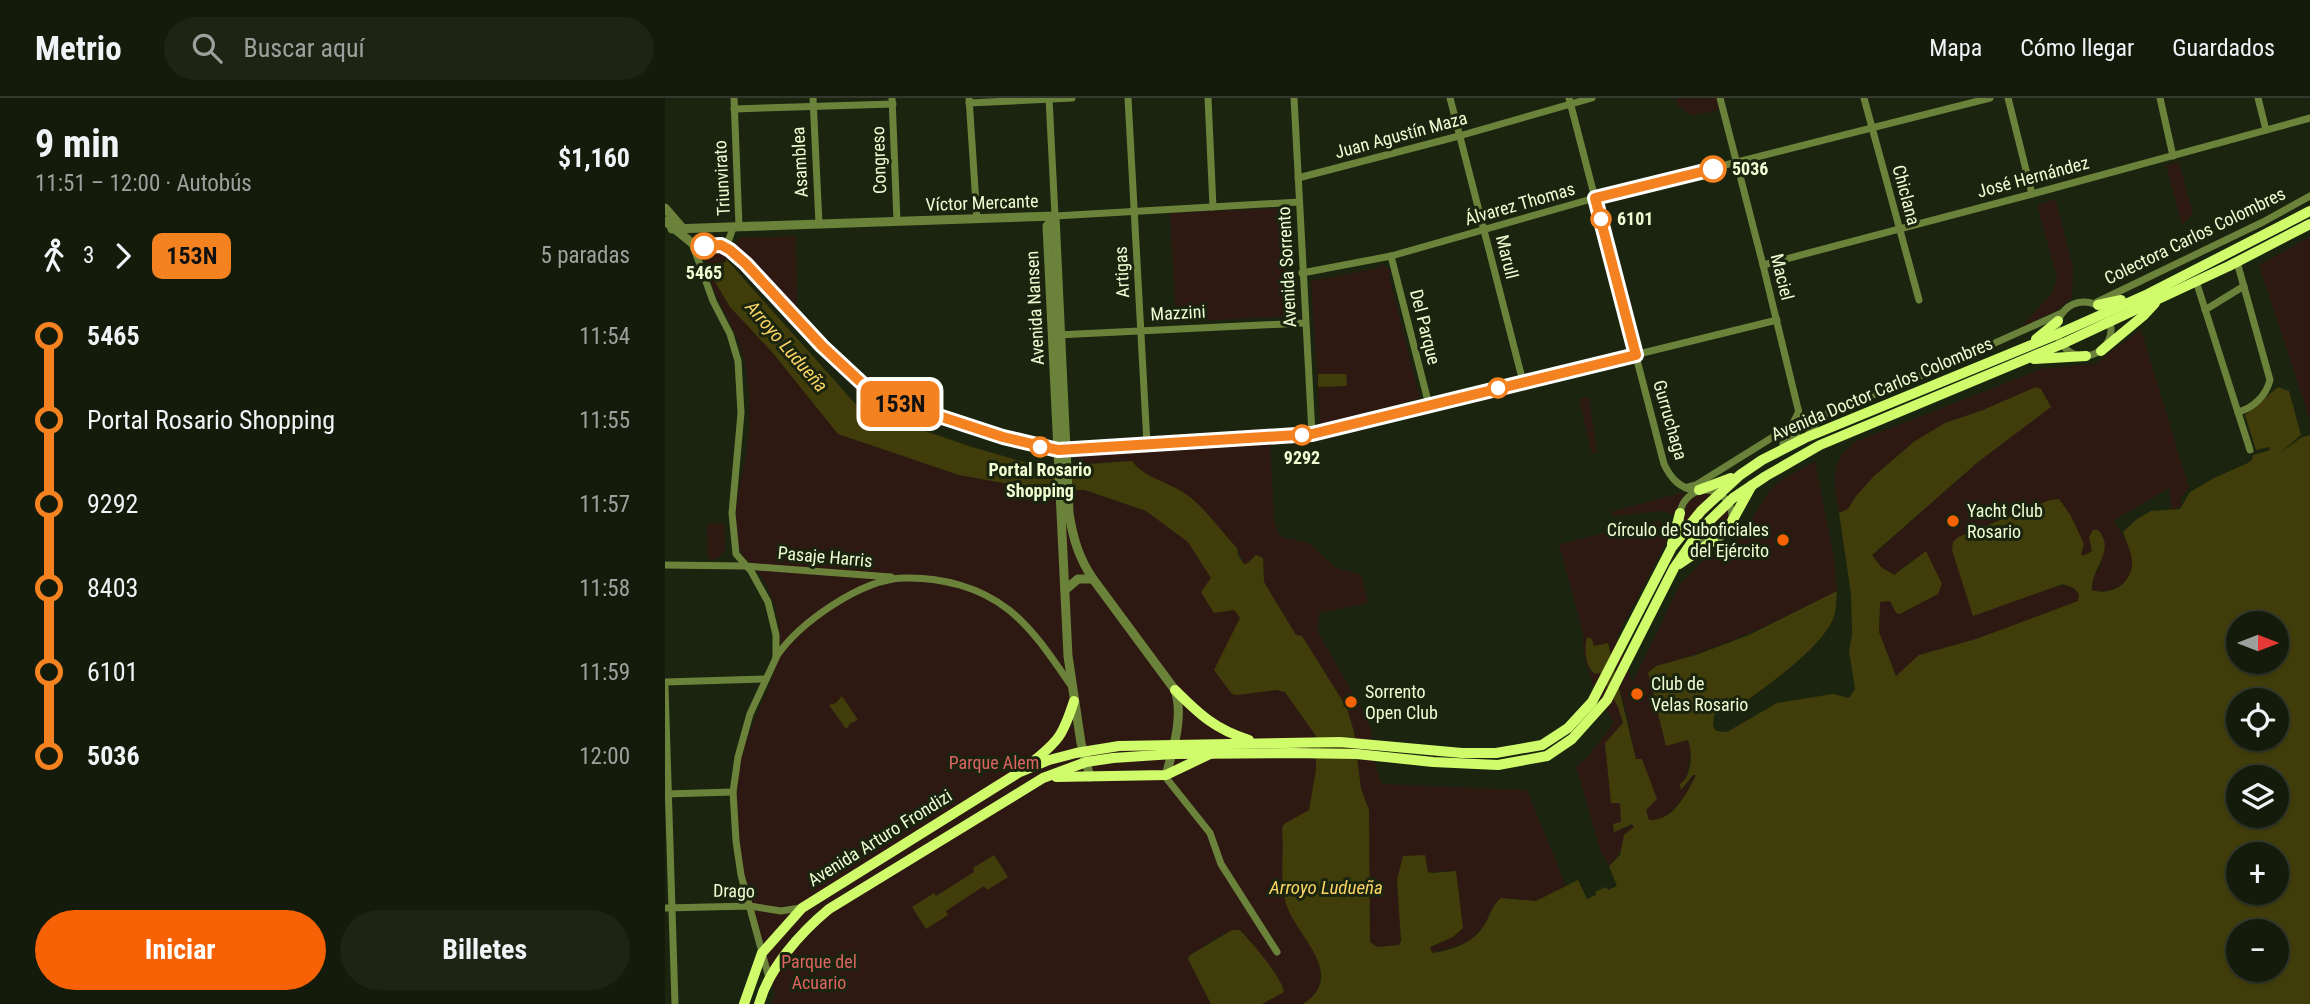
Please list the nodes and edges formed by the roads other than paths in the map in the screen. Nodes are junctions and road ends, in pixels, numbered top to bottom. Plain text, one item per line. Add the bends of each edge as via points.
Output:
1 (734, 98) edge
2 (1072, 98) edge
3 (1128, 98) edge
4 (1208, 98) edge
5 (1294, 98) edge
6 (1450, 98) edge
7 (1592, 98) edge
8 (1720, 98) edge
9 (1864, 98) edge
10 (1990, 98) edge
11 (2008, 98) edge
12 (2160, 98) edge
13 (2258, 98) edge
14 (1049, 99) edge
15 (969, 100) edge
16 (893, 101) edge
17 (1570, 101) edge
18 (813, 102) edge
19 (734, 109) junction
20 (2310, 118) edge
21 (1872, 128) junction
22 (2266, 130) junction
23 (1459, 136) junction
24 (2173, 156) junction
25 (1736, 163) junction
26 (1298, 178) junction
27 (2032, 194) junction
28 (2310, 196) edge
29 (1595, 198) junction
30 (1299, 202) junction
31 (1213, 207) junction
32 (665, 208) edge
33 (1134, 211) junction
34 (2310, 211) edge
35 (1055, 216) junction
36 (977, 219) junction
37 (897, 221) junction
38 (819, 224) junction
39 (2310, 224) edge
40 (667, 226) edge
41 (740, 226) junction
42 (1899, 228) junction
43 (683, 229) junction
44 (1484, 232) junction
45 (689, 242) junction
46 (711, 244) junction
47 (730, 250) junction
48 (1391, 256) junction
49 (697, 258) junction
50 (2237, 262) junction
51 (1763, 265) junction
52 (1303, 273) junction
53 (2196, 281) junction
54 (2244, 286) junction
55 (2159, 298) junction
56 (1919, 300) dead end
57 (2102, 310) junction
58 (2205, 310) junction
59 (2060, 317) junction
60 (1777, 320) junction
61 (1305, 323) junction
62 (1141, 330) junction
63 (1057, 335) junction
64 (2060, 339) junction
65 (2025, 347) junction
66 (2101, 351) junction
67 (1636, 355) junction
68 (2086, 356) junction
69 (2021, 360) junction
70 (1523, 382) junction
71 (1429, 405) junction
72 (1798, 410) junction
73 (2238, 412) junction
74 (1312, 434) junction
75 (1805, 438) junction
76 (1147, 444) junction
77 (2250, 450) dead end
78 (1063, 454) junction
79 (1774, 454) junction
80 (1740, 475) junction
81 (1752, 485) junction
82 (1693, 490) junction
83 (1720, 493) junction
84 (1728, 502) junction
85 (1065, 512) junction
86 (1680, 513) junction
87 (1731, 523) junction
88 (1689, 535) junction
89 (1713, 541) junction
90 (1672, 547) junction
91 (665, 565) edge
92 (745, 566) junction
93 (1674, 568) junction
94 (902, 578) junction
95 (1096, 583) junction
96 (1065, 590) junction
97 (776, 658) junction
98 (765, 679) junction
99 (665, 684) edge
100 (1070, 684) junction
101 (1175, 690) junction
102 (1074, 701) junction
103 (1259, 743) junction
104 (1291, 747) junction
105 (1173, 749) junction
106 (1384, 751) junction
107 (1211, 754) junction
108 (1085, 757) junction
109 (1018, 773) junction
110 (1166, 775) junction
111 (1090, 777) junction
112 (1043, 778) junction
113 (733, 792) junction
114 (667, 794) edge
115 (750, 906) junction
116 (669, 908) edge
117 (802, 908) junction
118 (1277, 952) dead end
119 (762, 953) junction
120 (769, 978) junction
121 (675, 1004) edge
122 (744, 1004) edge
123 (759, 1004) edge

1 - 19 street, Triunvirato
2 - 14 street
3 - 33 street, Artigas
4 - 31 street
5 - 26 street, Avenida Sorrento
6 - 23 street, Marull
7 - 17 street, Juan Agustín Maza
8 - 25 street, Maciel
9 - 21 street, Chiclana
10 - 21 street, Álvarez Thomas
11 - 27 street
12 - 24 street
13 - 22 street
14 - 15 street
14 - 35 street
15 - 36 street
16 - 18 street
16 - 37 street, Congreso
17 - 23 street, Juan Agustín Maza
17 - 29 street, Gurruchaga
18 - 19 street
18 - 38 street, Asamblea
19 - 41 street, Triunvirato
20 - 22 street, José Hernández
21 - 25 street, Álvarez Thomas
21 - 42 street, Chiclana
22 - 24 street, José Hernández
23 - 26 street, Juan Agustín Maza
23 - 44 street, Marull
24 - 27 street, José Hernández
25 - 29 street, Álvarez Thomas
25 - 51 street, Maciel
26 - 30 street, Avenida Sorrento
27 - 42 street, José Hernández
28 - 57 street, Colectora Carlos Colombres
29 - 44 street, Álvarez Thomas
29 - 67 street, Gurruchaga
30 - 31 street, Víctor Mercante
30 - 52 street, Avenida Sorrento
31 - 33 street, Víctor Mercante
32 - 43 street
33 - 35 street, Víctor Mercante
33 - 62 street, Artigas
34 - 57 main road via 2148,294
35 - 36 street, Víctor Mercante
35 - 63 street, Avenida Nansen
36 - 37 street, Víctor Mercante
37 - 38 street, Víctor Mercante
38 - 41 street, Víctor Mercante
39 - 50 main road, Avenida Doctor Carlos Colombres
40 - 43 street, Víctor Mercante
40 - 45 street
41 - 43 street, Víctor Mercante
41 - 47 street, Triunvirato via 730,234
42 - 51 street, José Hernández
42 - 56 street, Chiclana
43 - 45 street
44 - 48 street, Álvarez Thomas
44 - 70 street, Marull
45 - 46 street
45 - 49 street
46 - 47 street
46 - 49 street via 699,251
47 - 78 street via 866,387 884,398
48 - 52 street, Álvarez Thomas
48 - 71 street, Del Parque
49 - 92 street via 738,361 741,413 732,521 736,554
50 - 53 main road, Avenida Doctor Carlos Colombres
50 - 54 street
51 - 60 street, Maciel
52 - 61 street, Avenida Sorrento
53 - 55 main road, Avenida Doctor Carlos Colombres
53 - 58 street
54 - 58 street
54 - 73 street via 2270,380 2252,408
55 - 57 main road, Avenida Doctor Carlos Colombres
55 - 66 main road
57 - 59 street, Colectora Carlos Colombres via 2078,302
57 - 64 main road, Avenida Doctor Carlos Colombres
57 - 66 street via 2112,332
58 - 73 street
59 - 64 street
59 - 65 main road
59 - 75 street via 1821,415
60 - 67 street
60 - 72 street, Maciel
61 - 62 street, Mazzini
61 - 74 street, Avenida Sorrento
62 - 63 street, Mazzini
62 - 76 street, Artigas
63 - 78 street, Avenida Nansen
64 - 65 main road, Avenida Doctor Carlos Colombres
64 - 68 street via 2077,355
64 - 69 main road, Avenida Doctor Carlos Colombres
65 - 75 main road, Avenida Doctor Carlos Colombres
66 - 68 street
67 - 70 street
67 - 82 street, Gurruchaga via 1664,464 1669,475
68 - 69 main road
69 - 81 main road, Avenida Doctor Carlos Colombres via 1820,445
70 - 71 street
71 - 74 street
72 - 79 street via 1796,435
72 - 82 street via 1786,429
73 - 77 street
74 - 76 street
75 - 79 main road, Avenida Doctor Carlos Colombres
76 - 78 street
78 - 85 street, Avenida Nansen
79 - 80 main road, Avenida Doctor Carlos Colombres
80 - 82 main road
80 - 83 main road, Avenida Doctor Carlos Colombres
81 - 84 main road, Avenida Doctor Carlos Colombres
81 - 87 main road
82 - 83 street
82 - 86 street
83 - 84 street
83 - 88 main road, Avenida Doctor Carlos Colombres
84 - 87 street
84 - 88 main road, Avenida Doctor Carlos Colombres
85 - 95 street, Avenida Nansen via 1081,561
85 - 96 street, Avenida Nansen
86 - 88 street
86 - 90 main road
87 - 89 street via 1726,533
88 - 89 street
88 - 90 main road, Avenida Doctor Carlos Colombres
88 - 93 main road, Avenida Doctor Carlos Colombres
89 - 93 main road
90 - 106 main road, Avenida Doctor Carlos Colombres via 1602,686 1583,713 1553,739 1496,753
91 - 92 street, Pasaje Harris
92 - 94 street, Pasaje Harris
92 - 97 street via 768,602
93 - 106 main road, Avenida Doctor Carlos Colombres via 1607,700 1557,751 1498,765 1433,762
94 - 97 street via 865,589 822,611
94 - 100 street, Pasaje Harris via 958,584 1008,609
95 - 96 street via 1078,579
95 - 101 street, Avenida Nansen
96 - 100 street, Avenida Nansen
97 - 98 street
98 - 99 street
98 - 113 street via 744,735
99 - 114 street
100 - 102 street, Avenida Nansen
101 - 103 main road via 1214,726
101 - 105 street via 1178,706
102 - 108 street, Avenida Nansen
102 - 109 main road via 1054,744
103 - 104 main road, Avenida Arturo Frondizi
103 - 105 main road, Avenida Arturo Frondizi
104 - 106 main road, Avenida Doctor Carlos Colombres
104 - 107 main road, Avenida Arturo Frondizi
105 - 107 main road, Avenida Arturo Frondizi
105 - 108 main road, Avenida Arturo Frondizi via 1119,746
105 - 110 street
107 - 110 main road
108 - 109 main road, Avenida Arturo Frondizi via 1049,760
108 - 111 street, Avenida Nansen
108 - 112 main road, Avenida Arturo Frondizi
109 - 117 main road, Avenida Arturo Frondizi
110 - 111 main road
110 - 118 street via 1210,833 1221,864
111 - 112 main road
112 - 120 main road, Avenida Arturo Frondizi via 829,909 806,928
113 - 114 street
113 - 115 street via 736,841
114 - 116 street
115 - 116 street, Drago
115 - 117 street, Drago via 781,911
115 - 119 street
116 - 121 street
117 - 119 main road, Avenida Arturo Frondizi
119 - 120 street
119 - 122 main road, Avenida Arturo Frondizi
120 - 123 main road, Avenida Arturo Frondizi

